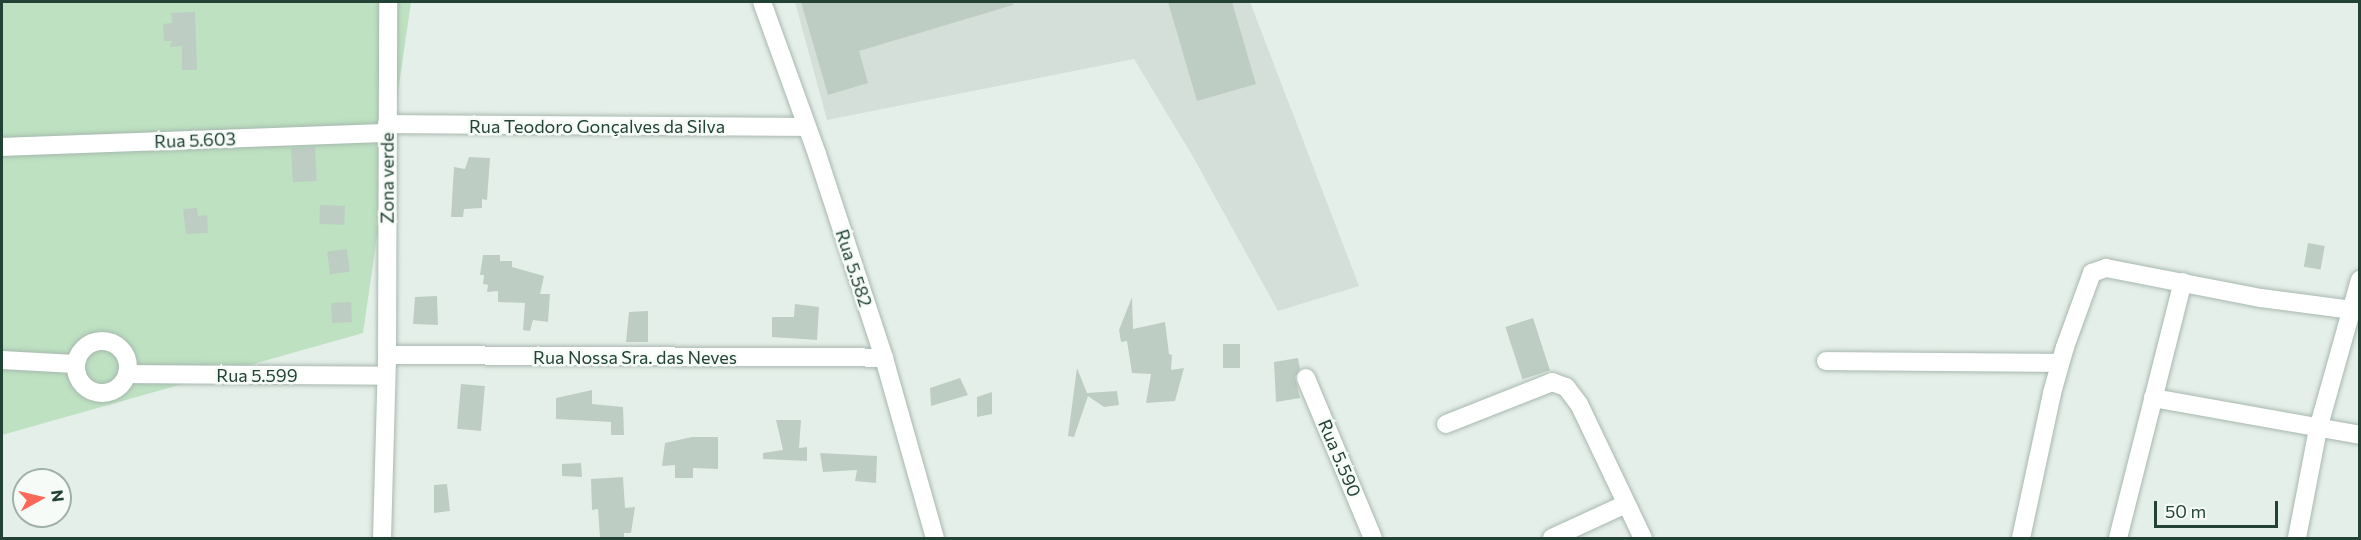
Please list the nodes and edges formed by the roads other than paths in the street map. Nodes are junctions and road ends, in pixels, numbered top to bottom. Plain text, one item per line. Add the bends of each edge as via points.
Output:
1 (388, 2) edge
2 (762, 2) edge
3 (806, 127) junction
4 (387, 129) junction
5 (2, 147) edge
6 (2360, 280) edge
7 (2183, 282) junction
8 (2352, 310) junction
9 (387, 355) junction
10 (884, 358) junction
11 (2, 360) edge
12 (1826, 361) dead end
13 (2060, 363) junction
14 (75, 364) junction
15 (127, 374) junction
16 (386, 376) junction
17 (1306, 378) dead end
18 (2153, 398) junction
19 (1446, 424) dead end
20 (2318, 429) junction
21 (2360, 435) edge
22 (1626, 504) junction
23 (382, 538) edge
24 (935, 538) edge
25 (1373, 538) edge
26 (1552, 538) edge
27 (1643, 538) edge
28 (2021, 538) edge
29 (2118, 538) edge
30 (2297, 538) edge

1 - 4 street, Zona verde
2 - 3 street, Rua 5.582
3 - 4 street, Rua Teodoro Gonçalves da Silva
3 - 10 street, Rua 5.582
4 - 5 street, Rua 5.603
4 - 9 street, Zona verde
6 - 8 street
7 - 8 street via 2261,298
7 - 13 street via 2106,268 2092,273
7 - 18 street
8 - 20 street
9 - 10 street, Rua Nossa Sra. das Neves
9 - 16 street, Zona verde
10 - 24 street, Rua 5.582
11 - 14 street
12 - 13 street
13 - 28 street
14 - 15 street via 90,390 108,393 122,385
14 - 15 street via 81,350 95,340 124,351
15 - 16 street, Rua 5.599
16 - 23 street
17 - 25 street, Rua 5.590
18 - 20 street
18 - 29 street
19 - 22 street via 1552,382 1566,387 1579,404
20 - 21 street
20 - 30 street
22 - 26 street
22 - 27 street

